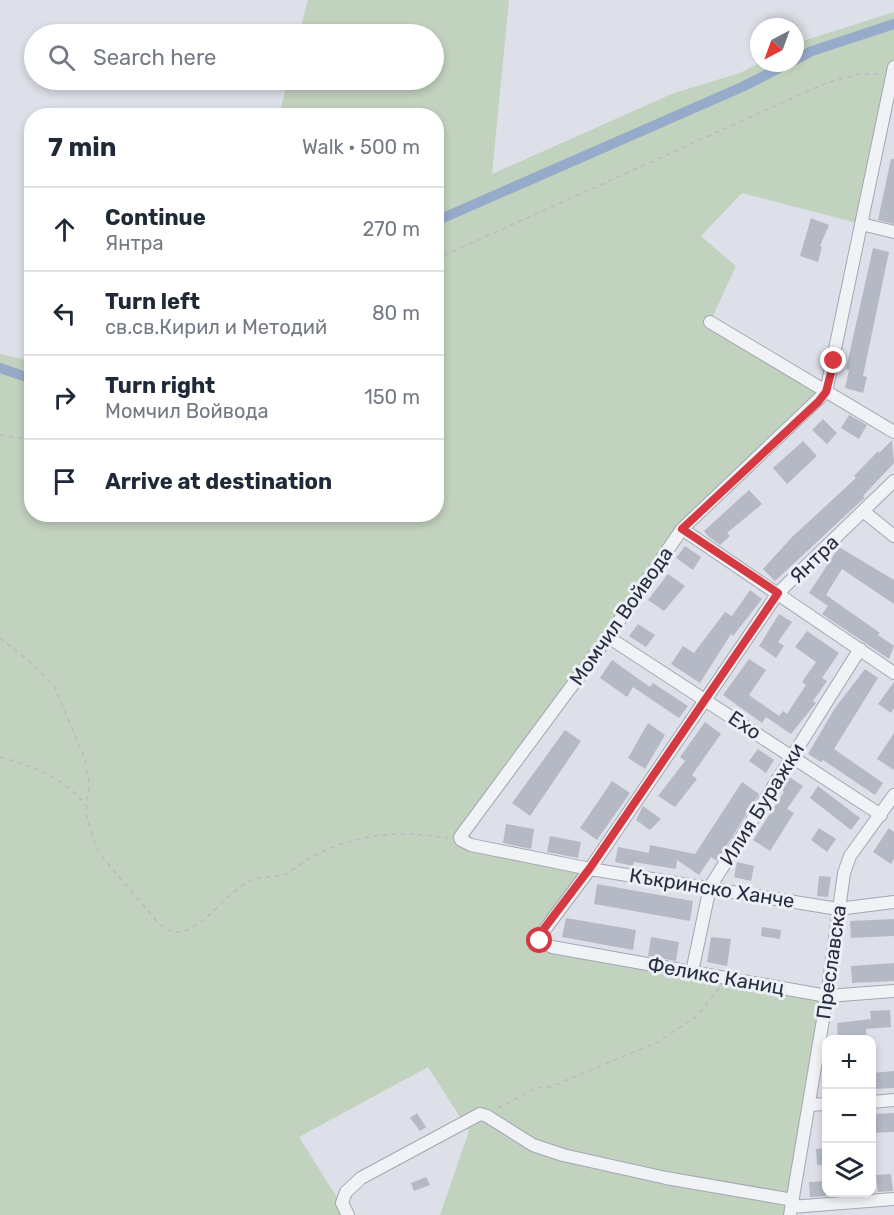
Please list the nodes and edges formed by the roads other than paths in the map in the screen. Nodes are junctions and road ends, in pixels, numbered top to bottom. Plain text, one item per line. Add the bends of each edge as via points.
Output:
1 (892, 71) edge
2 (861, 224) junction
3 (894, 232) edge
4 (710, 322) dead end
5 (826, 392) junction
6 (894, 432) edge
7 (894, 481) edge
8 (863, 511) junction
9 (682, 529) junction
10 (894, 536) edge
11 (778, 593) junction
12 (608, 637) junction
13 (861, 649) junction
14 (894, 673) edge
15 (707, 699) junction
16 (792, 756) junction
17 (894, 795) edge
18 (881, 814) junction
19 (460, 840) joint
20 (590, 868) junction
21 (710, 887) junction
22 (894, 902) edge
23 (838, 909) junction
24 (540, 941) joint
25 (692, 972) junction
26 (894, 991) edge
27 (827, 996) junction
28 (894, 1100) edge
29 (876, 1102) edge
30 (822, 1104) edge
31 (809, 1105) junction
32 (894, 1199) edge
33 (792, 1207) edge
34 (348, 1215) edge

1 - 2 street
2 - 3 street
2 - 5 street
4 - 5 street
5 - 6 street
5 - 9 street, Момчил Войвода
7 - 8 street, Янтра
8 - 10 street
8 - 11 street, Янтра
9 - 11 street
9 - 12 street, Момчил Войвода
11 - 13 street
11 - 15 street, Янтра
12 - 15 street, Ехо
12 - 19 street, Момчил Войвода via 462,832
13 - 14 street
13 - 16 street, Илия Буражки
15 - 16 street, Ехо
15 - 20 street, Янтра
16 - 18 street, Ехо
16 - 21 street, Илия Буражки
17 - 18 street, Преславска
18 - 23 street, Преславска via 850,856
19 - 20 street, Къкринско Ханче
20 - 21 street, Къкринско Ханче
20 - 24 street, Янтра via 543,930
21 - 23 street, Къкринско Ханче
21 - 25 street, Илия Буражки
22 - 23 street, Къкринско Ханче
23 - 27 street, Преславска
24 - 25 street, Феликс Каниц via 552,947
25 - 27 street, Феликс Каниц
26 - 27 street, Феликс Каниц
27 - 31 street, Преславска
28 - 29 street
30 - 31 street
31 - 33 street, Преславска
32 - 33 street
33 - 34 street via 546,1150 484,1115 472,1117 360,1178 343,1198

